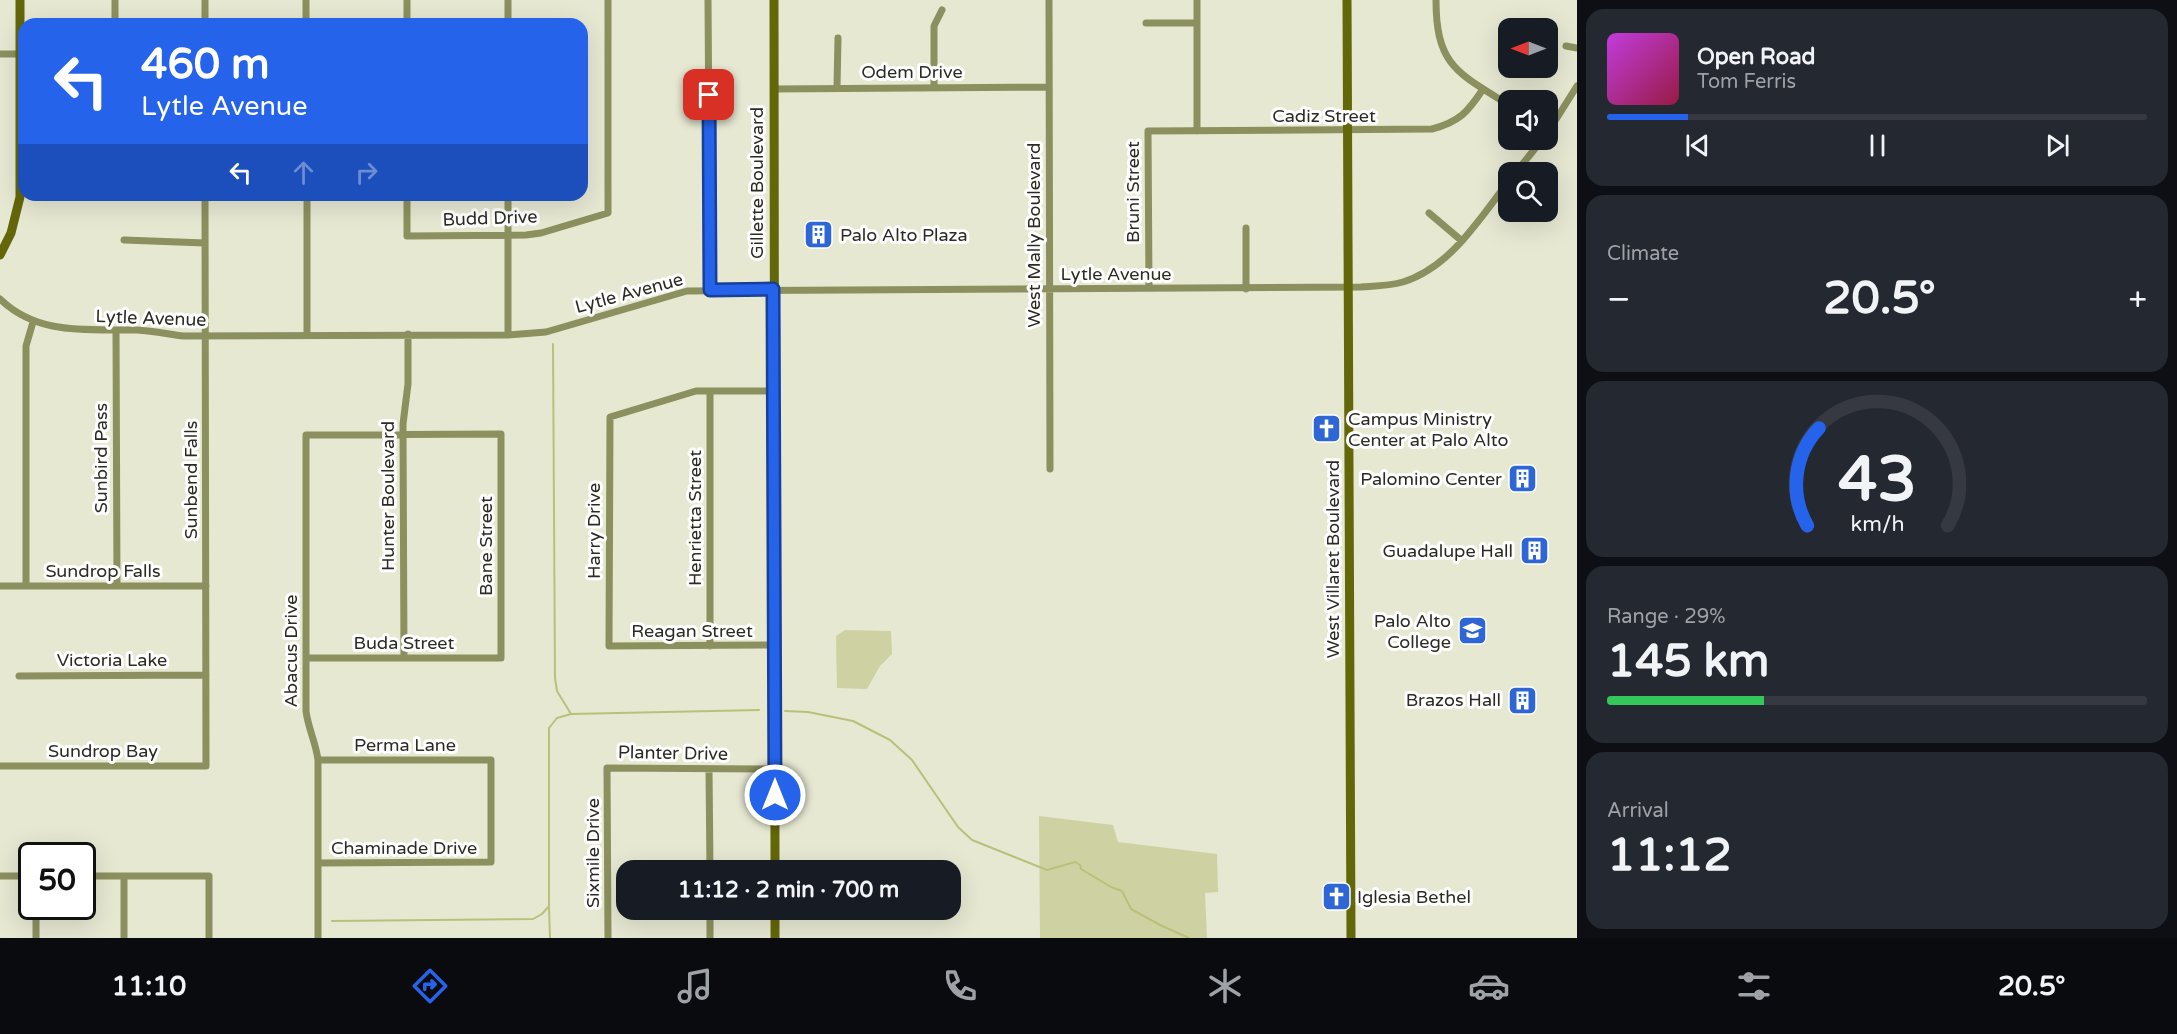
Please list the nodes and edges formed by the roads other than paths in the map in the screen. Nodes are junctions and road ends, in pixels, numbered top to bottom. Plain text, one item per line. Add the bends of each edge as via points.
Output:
1 (20, 0) edge
2 (115, 0) edge
3 (205, 0) edge
4 (306, 0) edge
5 (407, 0) edge
6 (508, 0) edge
7 (608, 0) edge
8 (708, 0) edge
9 (774, 0) edge
10 (1049, 0) edge
11 (1197, 0) edge
12 (1347, 0) edge
13 (1436, 0) edge
14 (942, 10) dead end
15 (20, 18) edge
16 (115, 18) edge
17 (205, 18) edge
18 (306, 18) edge
19 (407, 18) edge
20 (508, 18) edge
21 (1146, 23) dead end
22 (1197, 23) junction
23 (838, 38) dead end
24 (1566, 46) dead end
25 (1577, 48) edge
26 (0, 54) edge
27 (18, 54) edge
28 (1577, 86) edge
29 (837, 87) junction
30 (934, 87) junction
31 (1049, 87) junction
32 (774, 88) junction
33 (1483, 89) junction
34 (1498, 98) edge
35 (1558, 115) edge
36 (1347, 130) junction
37 (1148, 131) joint
38 (1197, 132) junction
39 (1534, 150) edge
40 (1524, 162) edge
41 (1498, 195) edge
42 (19, 201) edge
43 (205, 201) edge
44 (307, 201) edge
45 (407, 201) edge
46 (508, 201) edge
47 (1429, 213) dead end
48 (1246, 228) dead end
49 (507, 236) junction
50 (124, 240) dead end
51 (1462, 241) junction
52 (205, 243) junction
53 (0, 255) edge
54 (1347, 287) junction
55 (1049, 288) junction
56 (1149, 288) junction
57 (773, 289) junction
58 (1246, 289) junction
59 (710, 290) junction
60 (0, 299) edge
61 (33, 322) junction
62 (116, 330) junction
63 (307, 334) junction
64 (408, 334) junction
65 (508, 334) junction
66 (205, 336) junction
67 (710, 391) junction
68 (774, 391) junction
69 (403, 435) junction
70 (1050, 469) dead end
71 (206, 585) junction
72 (0, 586) edge
73 (26, 586) junction
74 (117, 586) junction
75 (775, 645) junction
76 (609, 646) joint
77 (710, 646) junction
78 (306, 658) junction
79 (404, 658) junction
80 (501, 658) joint
81 (206, 675) junction
82 (19, 676) dead end
83 (318, 760) junction
84 (0, 766) edge
85 (206, 766) joint
86 (607, 768) joint
87 (710, 769) junction
88 (774, 769) junction
89 (710, 860) edge
90 (775, 860) edge
91 (491, 862) joint
92 (318, 863) junction
93 (0, 876) edge
94 (18, 876) edge
95 (96, 876) edge
96 (124, 876) junction
97 (36, 920) edge
98 (710, 920) edge
99 (774, 920) edge
100 (36, 938) edge
101 (124, 938) edge
102 (209, 938) edge
103 (318, 938) edge
104 (608, 938) edge
105 (710, 938) edge
106 (774, 938) edge
107 (1351, 938) edge

1 - 15 street
2 - 16 street
3 - 17 street
4 - 18 street
5 - 19 street
6 - 20 street
7 - 49 street, Budd Drive via 608,213 541,233
8 - 59 street
9 - 32 street, Gillette Boulevard
10 - 31 street, West Mally Boulevard
11 - 22 street
12 - 36 street, West Villaret Boulevard
13 - 33 street via 1437,33 1445,54 1459,72
14 - 30 street via 934,26
21 - 22 street
22 - 38 street
23 - 29 street
24 - 25 street
26 - 27 street
28 - 35 street
29 - 30 street, Odem Drive
29 - 32 street, Odem Drive
30 - 31 street, Odem Drive
31 - 55 street, West Mally Boulevard
32 - 57 street, Gillette Boulevard
33 - 34 street
33 - 36 street, Cadiz Street via 1466,112 1447,125 1418,130
36 - 38 street, Cadiz Street
36 - 54 street, West Villaret Boulevard
37 - 38 street, Cadiz Street
37 - 56 street, Bruni Street
39 - 40 street
41 - 51 street, Lytle Avenue
42 - 53 street via 11,233
43 - 52 street, Sunbend Falls
44 - 63 street
45 - 49 street, Budd Drive via 407,236
46 - 49 street
47 - 51 street
48 - 58 street
49 - 65 street
50 - 52 street
51 - 54 street, Lytle Avenue via 1434,267 1413,278 1386,285
52 - 66 street, Sunbend Falls
54 - 58 street, Lytle Avenue
54 - 107 street, West Villaret Boulevard
55 - 56 street, Lytle Avenue
55 - 57 street, Lytle Avenue
55 - 70 street, West Mally Boulevard
56 - 58 street, Lytle Avenue
57 - 59 street, Lytle Avenue
57 - 68 street, Gillette Boulevard
59 - 65 street, Lytle Avenue via 678,292 546,332
60 - 61 street, Lytle Avenue
61 - 62 street, Lytle Avenue via 71,330
61 - 73 street via 26,346
62 - 66 street, Lytle Avenue
62 - 74 street, Sunbird Pass
63 - 64 street, Lytle Avenue
63 - 66 street, Lytle Avenue
64 - 65 street, Lytle Avenue
64 - 69 street, Hunter Boulevard
66 - 71 street, Sunbend Falls
67 - 68 street
67 - 76 street, Harry Drive via 684,394 610,417
67 - 77 street, Henrietta Street
68 - 75 street, Gillette Boulevard
69 - 78 street, Abacus Drive via 306,435
69 - 79 street, Hunter Boulevard
69 - 80 street, Bane Street via 501,434
71 - 74 street, Sundrop Falls
71 - 81 street, Sunbend Falls
72 - 73 street, Sundrop Falls
73 - 74 street, Sundrop Falls
75 - 77 street, Reagan Street
75 - 88 street, Gillette Boulevard
76 - 77 street, Reagan Street
78 - 79 street, Buda Street
78 - 83 street, Abacus Drive via 307,722
79 - 80 street, Buda Street
81 - 82 street, Victoria Lake
81 - 85 street, Sunbend Falls
83 - 91 street, Perma Lane via 491,760
83 - 92 street, Abacus Drive
84 - 85 street, Sundrop Bay
86 - 87 street, Planter Drive
86 - 104 street, Sixmile Drive
87 - 88 street, Planter Drive
87 - 89 street
88 - 90 street, Gillette Boulevard
91 - 92 street, Chaminade Drive
92 - 103 street, Abacus Drive
93 - 94 street
95 - 96 street
96 - 101 street
96 - 102 street via 209,876
97 - 100 street
98 - 105 street
99 - 106 street

